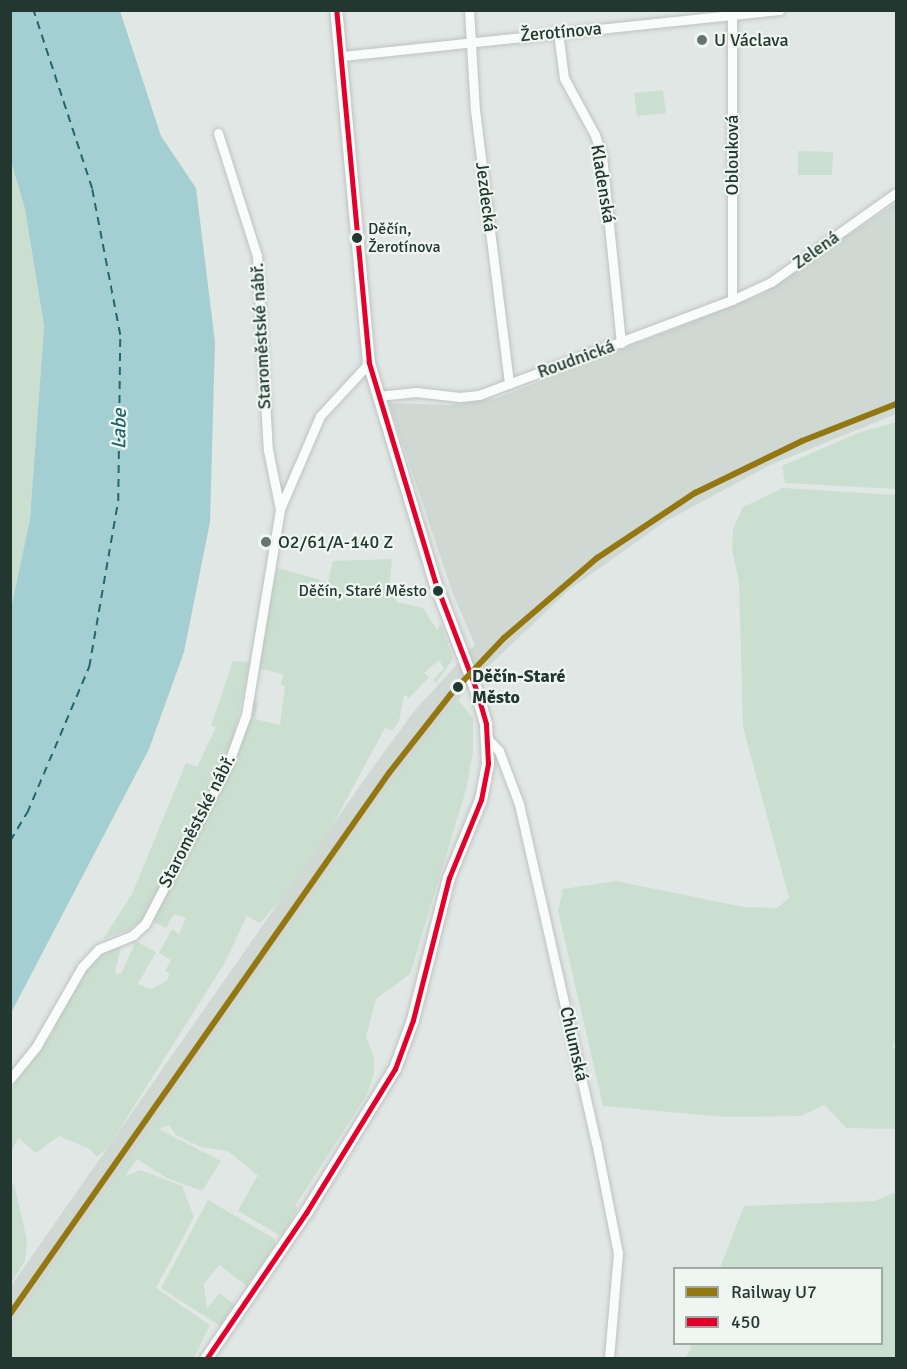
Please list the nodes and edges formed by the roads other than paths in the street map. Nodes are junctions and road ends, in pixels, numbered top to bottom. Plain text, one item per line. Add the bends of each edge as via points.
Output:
1 (336, 10) edge
2 (469, 10) edge
3 (780, 10) edge
4 (732, 13) edge
5 (558, 32) junction
6 (472, 42) junction
7 (342, 56) junction
8 (218, 133) dead end
9 (897, 193) edge
10 (732, 300) junction
11 (621, 343) junction
12 (369, 363) junction
13 (509, 384) junction
14 (378, 396) junction
15 (280, 508) junction
16 (488, 739) junction
17 (10, 1079) edge
18 (207, 1359) edge
19 (609, 1359) edge

1 - 7 main road
2 - 6 street, Jezdecká
3 - 4 street, Žerotínova
4 - 5 street, Žerotínova
4 - 10 street, Oblouková
5 - 6 street, Žerotínova
5 - 11 street, Kladenská via 564,78 602,156
6 - 7 street, Žerotínova
6 - 13 street, Jezdecká via 475,110
7 - 12 main road
8 - 15 street, Staroměstské nábř. via 257,255 268,450
9 - 10 street, Zelená via 771,282
10 - 11 street, Roudnická
11 - 13 street, Roudnická
12 - 14 main road
12 - 15 street, Staroměstské nábř. via 321,416
13 - 14 street, Roudnická via 460,397 416,392
14 - 16 main road via 435,582 476,689
15 - 17 street, Staroměstské nábř. via 246,715 227,767 145,924 133,935 99,949 82,967 36,1047
16 - 18 main road via 485,788 449,878 413,1020 395,1069 306,1213
16 - 19 street, Chlumská via 499,751 519,804 618,1253

